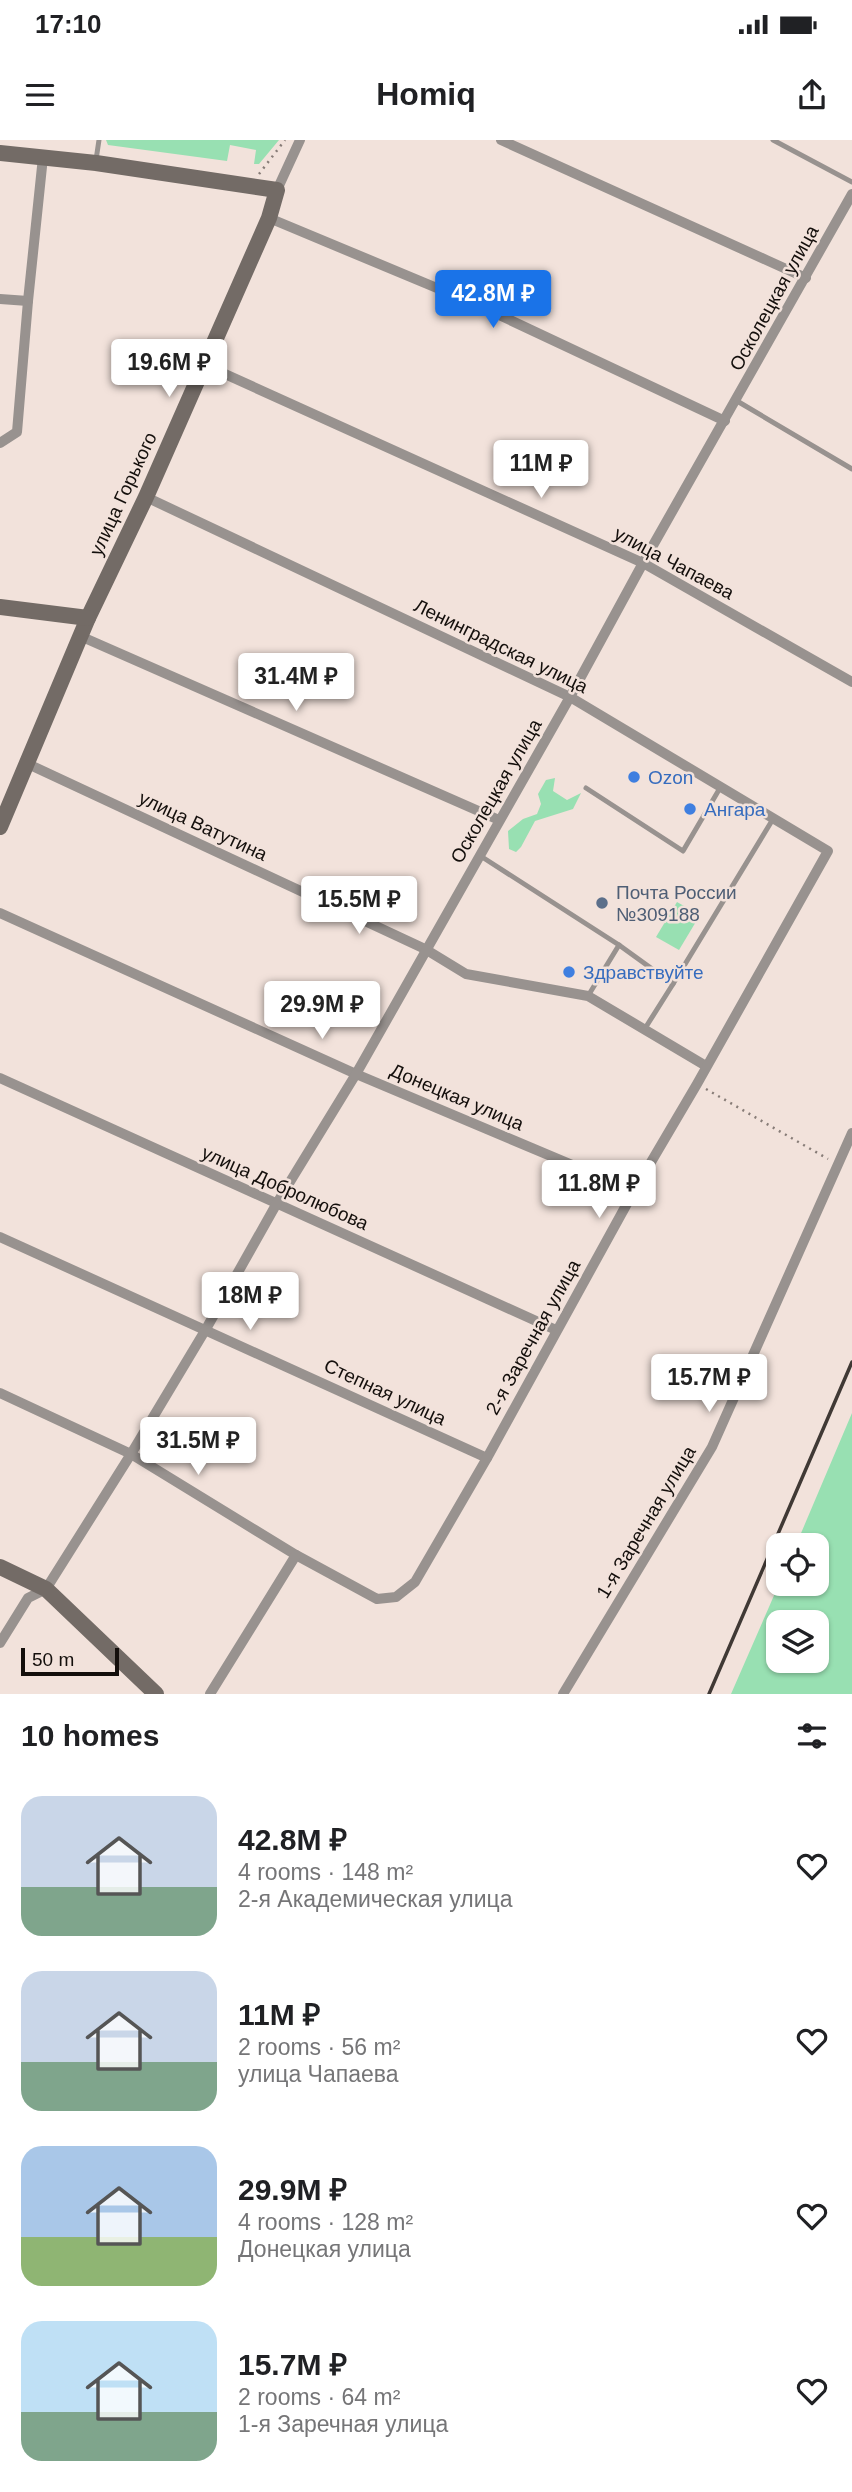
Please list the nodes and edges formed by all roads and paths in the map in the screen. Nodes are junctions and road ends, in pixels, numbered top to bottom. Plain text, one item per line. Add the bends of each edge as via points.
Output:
1 (99, 140) edge
2 (285, 140) edge
3 (300, 140) edge
4 (501, 140) edge
5 (773, 140) edge
6 (0, 153) edge
7 (43, 158) junction
8 (96, 163) junction
9 (260, 174) dead end
10 (852, 182) edge
11 (277, 190) junction
12 (852, 194) edge
13 (269, 218) junction
14 (806, 278) junction
15 (0, 299) edge
16 (27, 301) junction
17 (205, 365) junction
18 (737, 401) junction
19 (725, 421) junction
20 (0, 443) edge
21 (852, 469) edge
22 (146, 497) junction
23 (643, 563) junction
24 (0, 607) edge
25 (88, 618) junction
26 (80, 636) junction
27 (852, 682) edge
28 (570, 697) junction
29 (28, 764) junction
30 (720, 788) junction
31 (586, 789) dead end
32 (773, 819) junction
33 (499, 820) junction
34 (0, 827) edge
35 (828, 851) joint
36 (479, 855) junction
37 (0, 913) edge
38 (619, 945) junction
39 (425, 949) junction
40 (673, 984) junction
41 (587, 996) junction
42 (644, 1030) junction
43 (706, 1066) junction
44 (356, 1074) junction
45 (0, 1078) edge
46 (697, 1084) junction
47 (852, 1133) edge
48 (837, 1164) junction
49 (634, 1191) junction
50 (277, 1203) junction
51 (0, 1237) edge
52 (206, 1329) junction
53 (556, 1330) junction
54 (0, 1392) edge
55 (131, 1454) junction
56 (487, 1458) junction
57 (296, 1555) junction
58 (0, 1567) edge
59 (46, 1588) junction
60 (0, 1643) edge
61 (156, 1694) edge
62 (210, 1694) edge
63 (563, 1694) edge

1 - 8 lane
2 - 9 path
3 - 11 street, улица Горького
4 - 14 street
5 - 10 lane
6 - 7 street
7 - 8 street
7 - 16 street
8 - 11 street
11 - 13 street, улица Горького
12 - 14 street, Осколецкая улица
13 - 17 street, улица Горького
13 - 19 street via 480,306
14 - 18 street, Осколецкая улица
15 - 16 street
16 - 20 street via 17,432
17 - 22 street, улица Горького
17 - 23 street, улица Чапаева
18 - 19 street, Осколецкая улица
18 - 21 lane
19 - 23 street, Осколецкая улица
22 - 25 street, улица Горького
22 - 28 street, Ленинградская улица
23 - 27 street, улица Чапаева
23 - 28 street, Осколецкая улица
24 - 25 street
25 - 26 street, улица Горького
26 - 29 street, улица Горького
26 - 33 street
28 - 30 street, Ленинградская улица
28 - 33 street, Осколецкая улица
29 - 34 street, улица Горького
29 - 39 street, улица Ватутина
30 - 31 lane via 683,850
30 - 32 street, Ленинградская улица
32 - 35 street, Ленинградская улица
32 - 40 lane
33 - 36 street, Осколецкая улица
35 - 43 street, 2-я Заречная улица
36 - 38 lane
36 - 39 street, Осколецкая улица
37 - 44 street, Донецкая улица
38 - 40 lane
38 - 41 lane
39 - 41 street, улица Ватутина via 466,974
39 - 44 street, Осколецкая улица
40 - 42 lane
41 - 42 street, улица Ватутина
42 - 43 street, улица Ватутина
43 - 46 street, 2-я Заречная улица
44 - 49 street, Донецкая улица
44 - 50 street, Осколецкая улица
45 - 50 street, улица Добролюбова
46 - 48 path
46 - 49 street, 2-я Заречная улица
47 - 48 street, 1-я Заречная улица
48 - 63 street, 1-я Заречная улица via 712,1447
49 - 53 street, 2-я Заречная улица
50 - 52 street, Осколецкая улица
50 - 53 street, улица Добролюбова
51 - 52 street, Степная улица
52 - 55 street, Осколецкая улица
52 - 56 street, Степная улица
53 - 56 street, 2-я Заречная улица
54 - 55 street
55 - 57 street
55 - 59 street, Осколецкая улица
56 - 57 street, 2-я Заречная улица via 415,1582 396,1597 376,1599
57 - 62 street
58 - 59 street
59 - 60 street, Осколецкая улица via 28,1598
59 - 61 street

